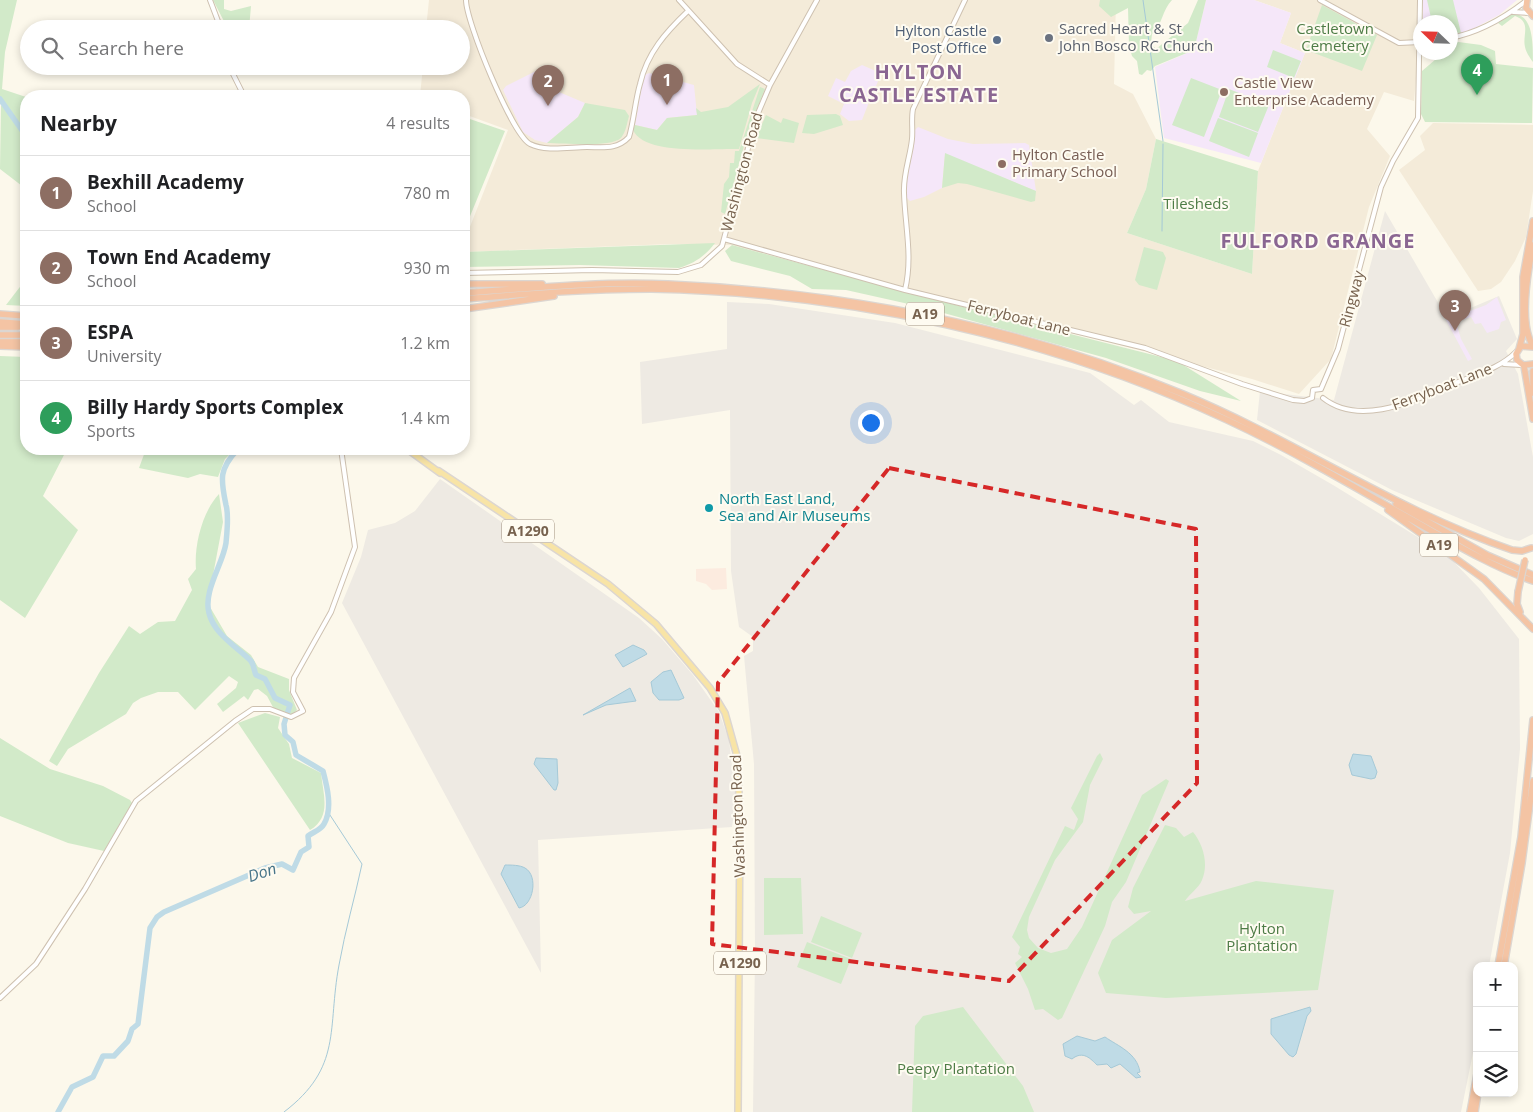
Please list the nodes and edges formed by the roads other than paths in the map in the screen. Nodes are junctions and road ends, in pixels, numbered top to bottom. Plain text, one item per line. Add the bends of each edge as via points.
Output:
1 (210, 0) edge
2 (466, 0) edge
3 (679, 0) edge
4 (817, 0) edge
5 (965, 0) edge
6 (1320, 0) edge
7 (1420, 0) edge
8 (1526, 1) edge
9 (688, 11) junction
10 (1513, 12) junction
11 (1420, 15) edge
12 (1531, 16) edge
13 (218, 20) edge
14 (469, 20) edge
15 (470, 23) edge
16 (1458, 37) edge
17 (1413, 42) edge
18 (1419, 60) edge
19 (234, 75) edge
20 (770, 84) junction
21 (241, 90) edge
22 (1533, 221) edge
23 (724, 239) junction
24 (1533, 245) edge
25 (470, 274) edge
26 (470, 284) edge
27 (595, 285) junction
28 (1525, 286) junction
29 (618, 290) junction
30 (905, 290) junction
31 (470, 293) edge
32 (470, 299) edge
33 (470, 308) edge
34 (0, 314) edge
35 (20, 316) edge
36 (0, 321) edge
37 (20, 323) edge
38 (20, 324) edge
39 (0, 326) edge
40 (0, 335) edge
41 (20, 335) edge
42 (0, 342) edge
43 (20, 342) edge
44 (0, 346) edge
45 (1533, 346) edge
46 (20, 347) edge
47 (1518, 350) junction
48 (1504, 364) junction
49 (1533, 364) edge
50 (1523, 366) junction
51 (1533, 371) edge
52 (1321, 389) junction
53 (1533, 393) edge
54 (1312, 398) junction
55 (1322, 398) junction
56 (1533, 419) edge
57 (342, 455) edge
58 (416, 455) edge
59 (1353, 482) junction
60 (1532, 547) edge
61 (1533, 576) edge
62 (1533, 581) edge
63 (1521, 614) junction
64 (1526, 620) junction
65 (1533, 624) edge
66 (1533, 629) edge
67 (1533, 720) edge
68 (1533, 781) edge
69 (1499, 962) edge
70 (1505, 962) edge
71 (0, 998) edge
72 (1473, 1096) edge
73 (1477, 1097) edge
74 (738, 1112) edge
75 (1470, 1112) edge
76 (1474, 1112) edge

1 - 13 street
2 - 14 street
3 - 9 street
4 - 20 street, Washington Road
5 - 30 street via 913,108 910,123 912,139 903,191 910,253
6 - 17 street via 1399,43
7 - 11 street
8 - 10 street
8 - 12 highway
9 - 15 street via 652,53 640,82 629,137 610,148 546,148 531,144 520,135
9 - 20 street via 737,64
10 - 12 street
10 - 16 street via 1468,35
18 - 52 street, Ringway via 1419,111 1415,125 1393,161 1382,187 1338,349
19 - 21 street
20 - 23 street, Washington Road via 747,145
22 - 28 highway
23 - 25 street via 710,259 686,272 569,270
23 - 30 street, Ferryboat Lane
24 - 28 highway
26 - 27 highway
27 - 31 highway, A19
27 - 59 highway, A19 via 666,284 815,296 926,314 989,329 1064,350 1183,394 1266,432
28 - 45 highway via 1527,327
28 - 47 highway via 1523,334
29 - 32 highway, A19
29 - 33 highway
29 - 59 highway, A19 via 724,293 814,301 934,322 986,335 1060,355 1182,400
30 - 54 street, Ferryboat Lane via 1145,348 1293,400
34 - 35 highway
36 - 37 highway
38 - 39 highway
40 - 41 highway
42 - 43 highway
44 - 46 highway
45 - 47 highway via 1525,345
47 - 48 street, Ferryboat Lane
47 - 50 highway via 1516,358
48 - 50 street, Ferryboat Lane
48 - 55 street, Ferryboat Lane via 1385,408 1344,408
49 - 50 highway
50 - 56 highway
51 - 53 highway
52 - 54 street via 1313,390
52 - 55 street
54 - 55 street via 1317,401
57 - 71 street via 355,547 331,612 294,678 293,692 303,711 294,716 270,709 254,709 136,801 85,889 36,964
58 - 74 main road, Washington Road / A1290 via 466,492 608,584 656,624 710,688 725,714 737,756 740,814
59 - 60 highway via 1512,550
59 - 61 highway, A19 via 1487,555
59 - 62 highway, A19 via 1483,560
59 - 63 highway, A19 via 1458,558
60 - 63 highway, bridge via 1525,560 1518,592 1517,604
63 - 64 highway
64 - 65 highway
64 - 66 highway
67 - 69 highway via 1521,836
68 - 70 highway
72 - 75 highway
73 - 76 highway

